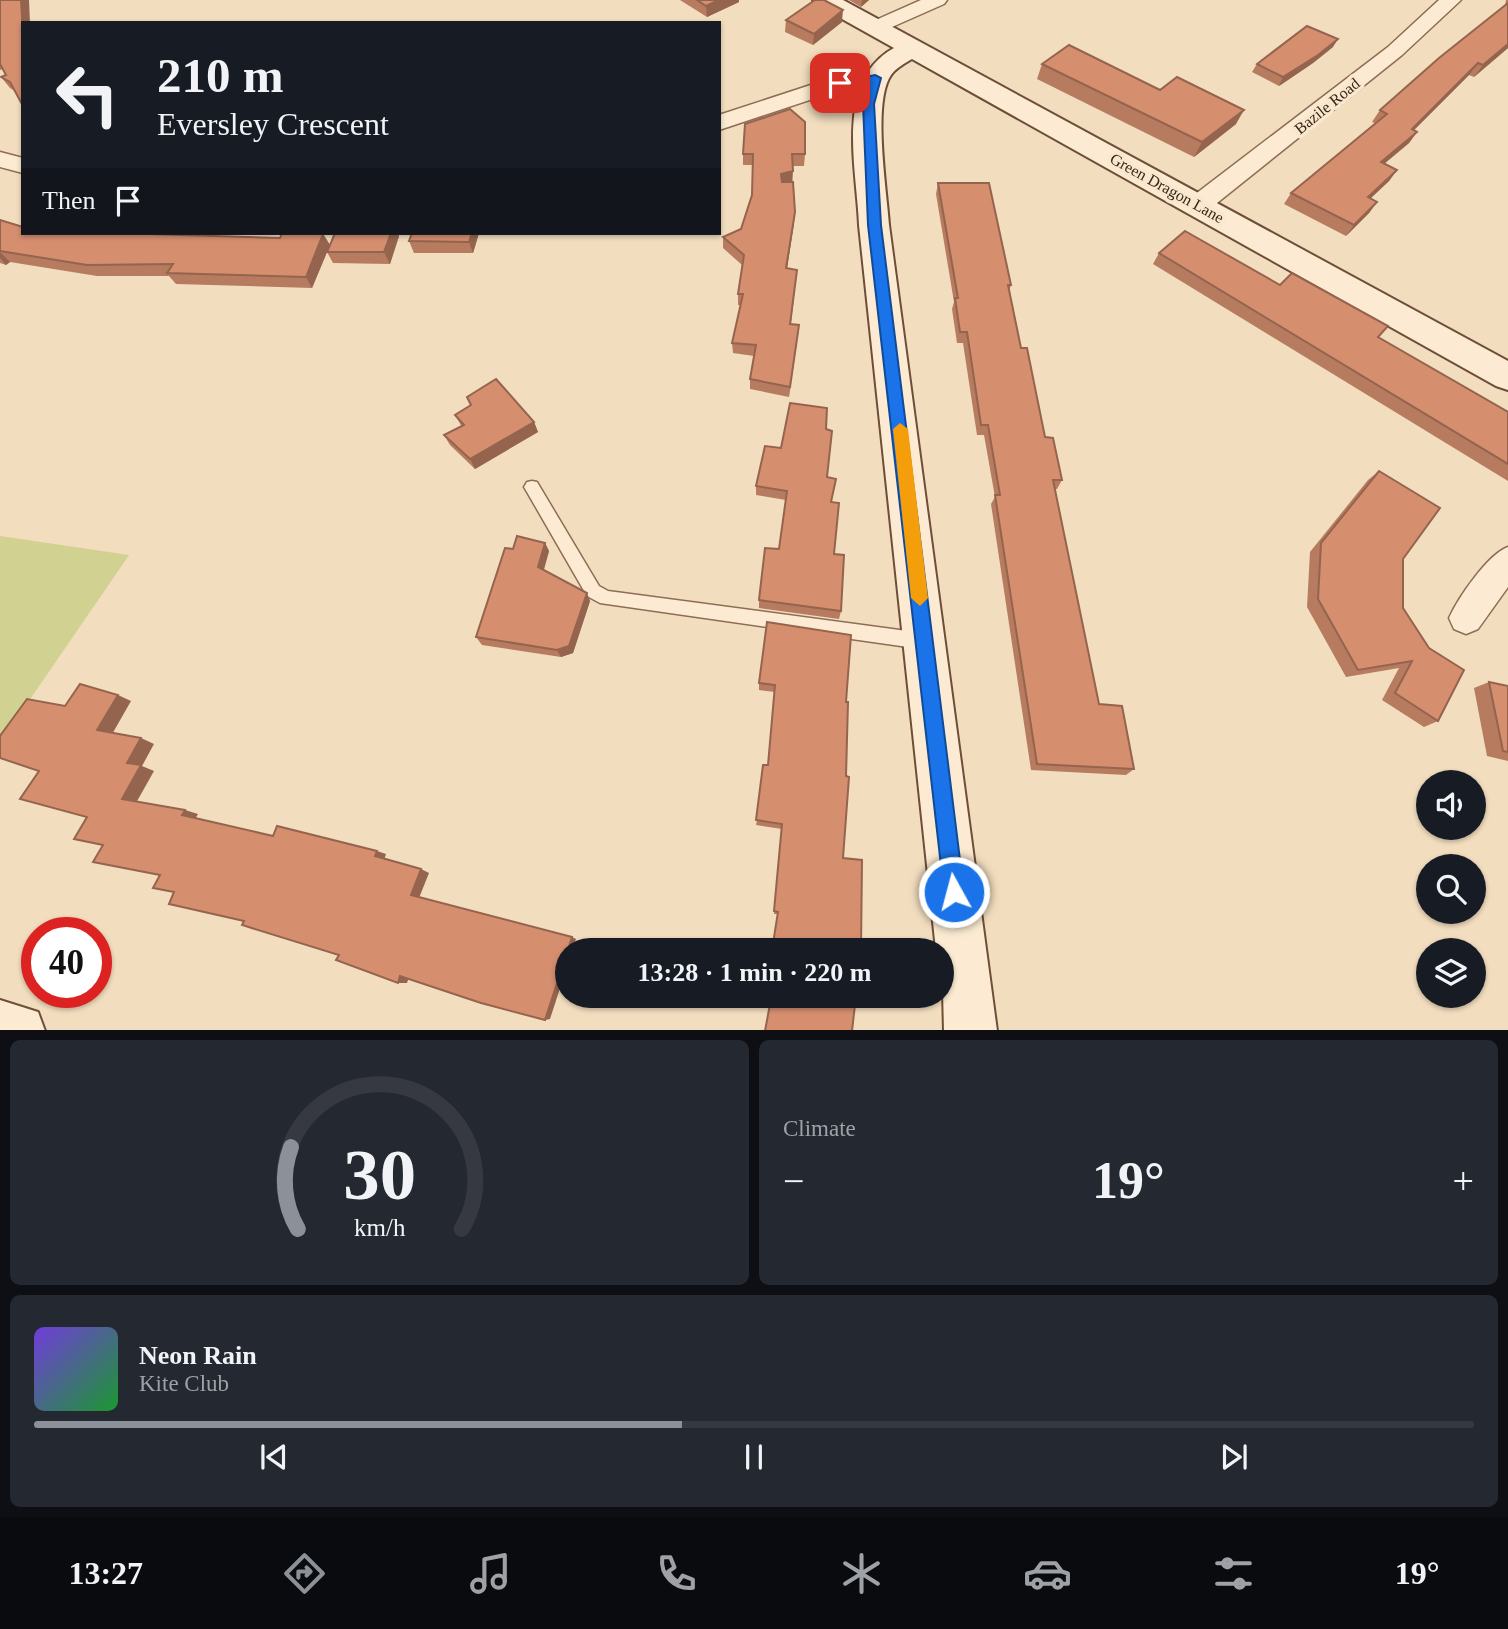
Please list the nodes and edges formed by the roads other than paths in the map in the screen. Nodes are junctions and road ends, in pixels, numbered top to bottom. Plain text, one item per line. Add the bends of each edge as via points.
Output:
1 (825, 0) edge
2 (937, 0) edge
3 (1451, 0) edge
4 (876, 27) junction
5 (914, 48) junction
6 (875, 78) junction
7 (721, 122) edge
8 (0, 159) edge
9 (21, 165) edge
10 (1198, 205) junction
11 (1508, 377) edge
12 (532, 487) dead end
13 (1508, 561) edge
14 (1466, 618) dead end
15 (924, 642) junction
16 (971, 1030) edge

1 - 4 street, Green Dragon Lane
2 - 4 street
3 - 10 street, Bazile Road via 1365,75
4 - 5 street, Green Dragon Lane
5 - 6 street via 890,61
5 - 10 street, Green Dragon Lane
6 - 7 street via 840,83
6 - 15 street via 868,104 874,225
8 - 9 street
10 - 11 street, Green Dragon Lane
12 - 15 lane via 593,591 606,598
13 - 14 street
15 - 16 street

